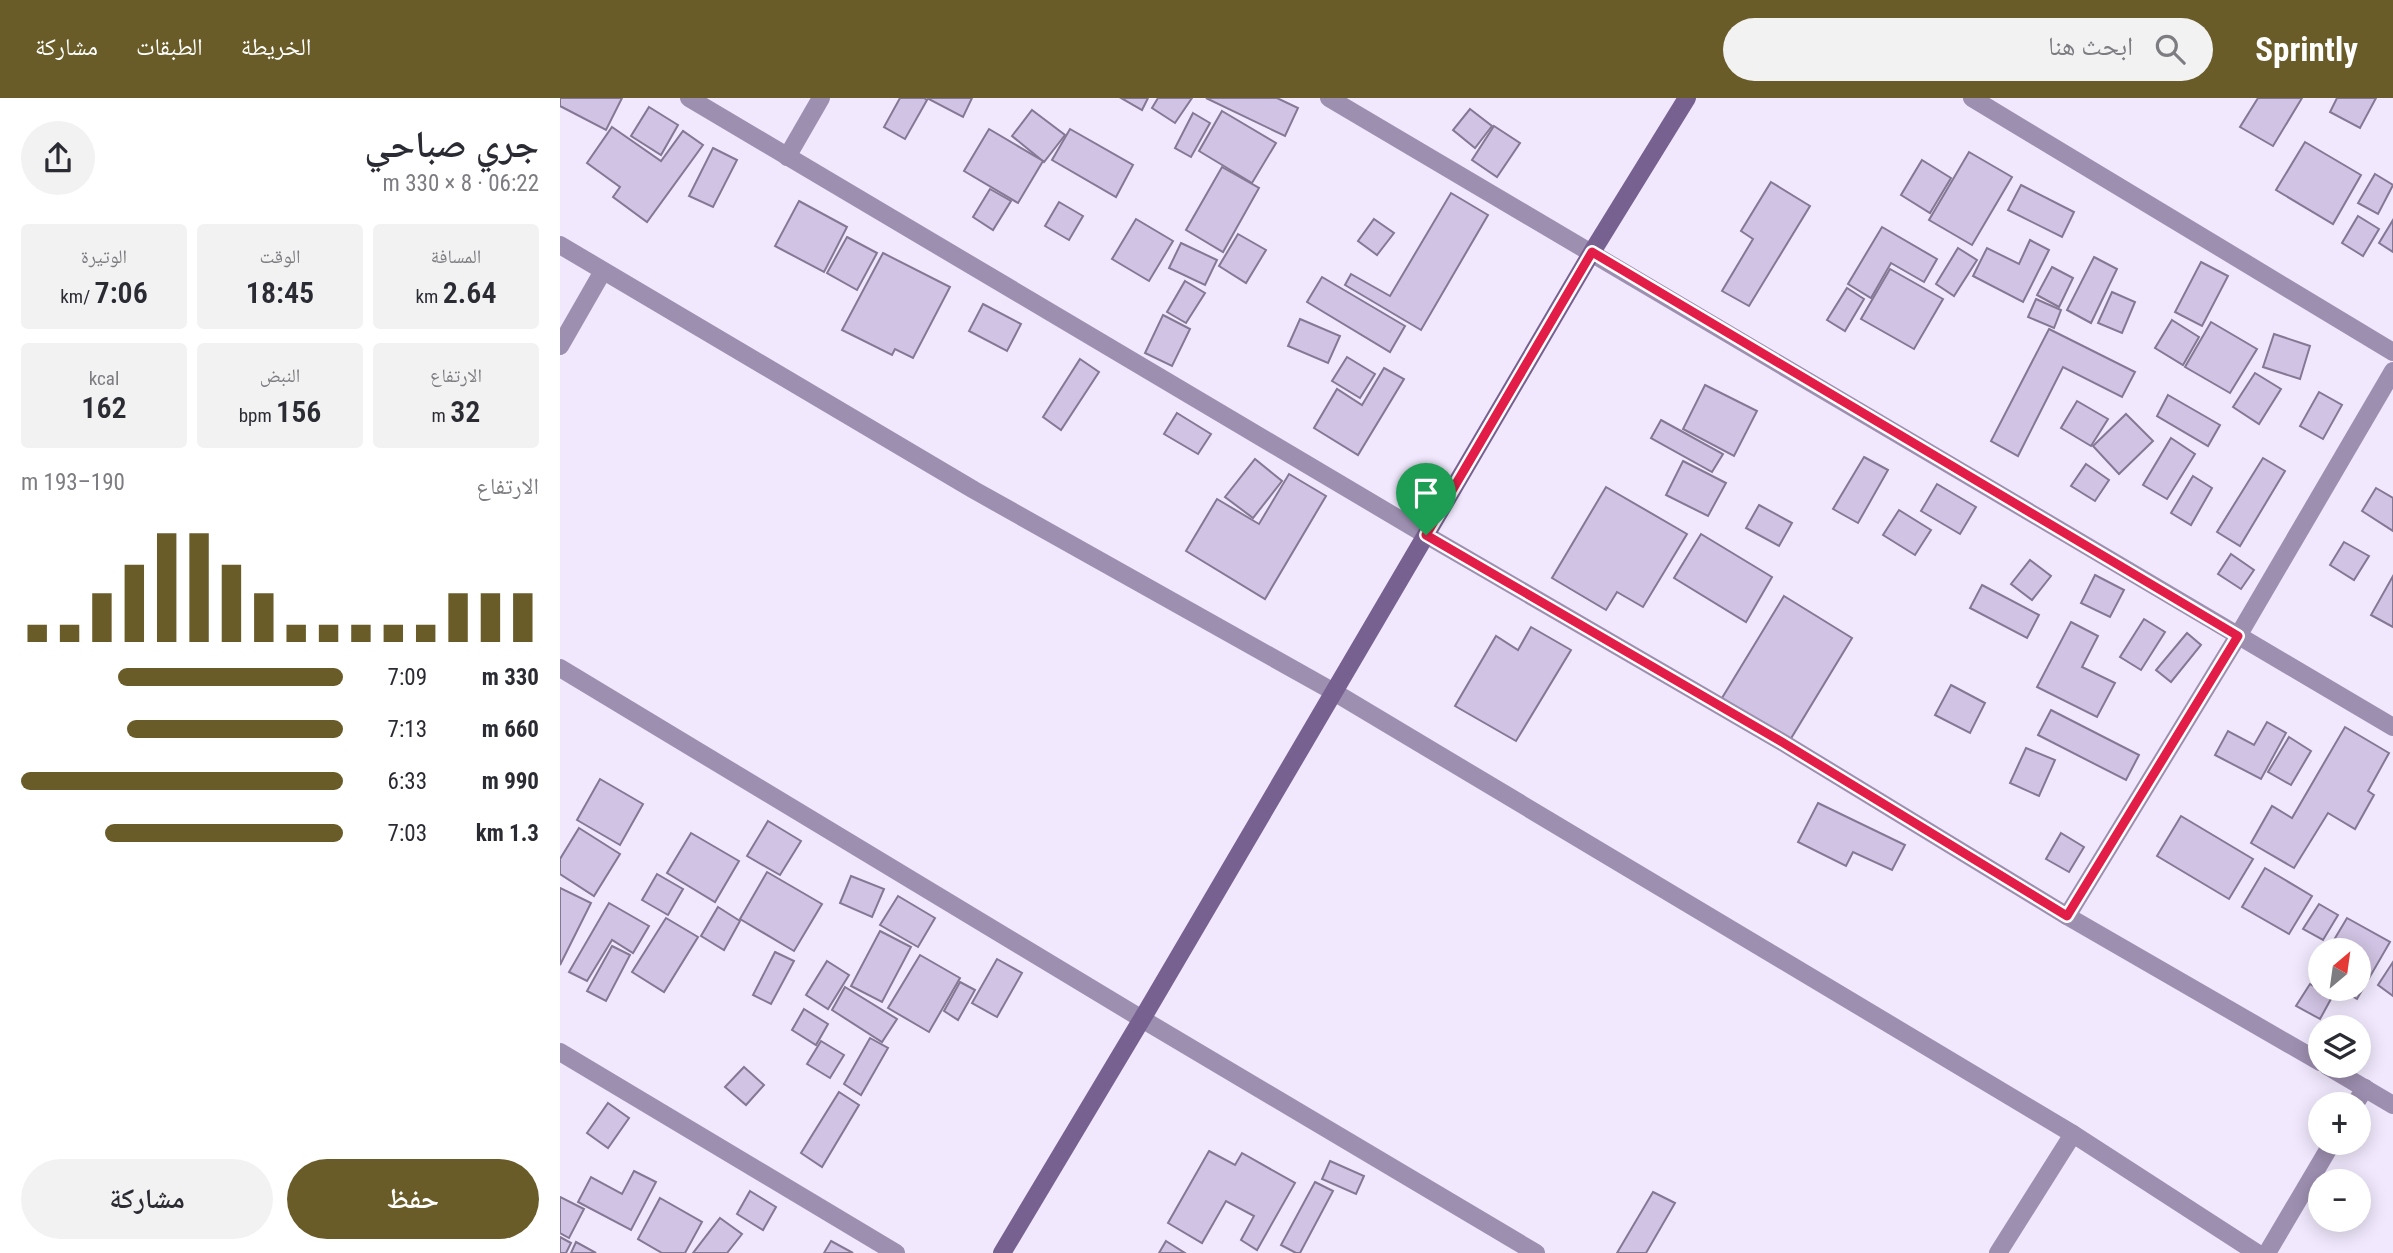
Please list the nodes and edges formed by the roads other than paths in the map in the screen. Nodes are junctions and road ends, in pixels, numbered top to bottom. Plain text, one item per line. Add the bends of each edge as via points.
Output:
1 (689, 98) edge
2 (821, 98) edge
3 (1329, 98) edge
4 (1687, 98) edge
5 (1972, 98) edge
6 (787, 158) junction
7 (560, 245) edge
8 (1592, 252) junction
9 (603, 271) junction
10 (560, 346) edge
11 (2393, 352) edge
12 (2393, 371) edge
13 (1426, 535) junction
14 (2238, 636) junction
15 (560, 668) edge
16 (1334, 692) junction
17 (2393, 727) edge
18 (2067, 916) junction
19 (1142, 1019) junction
20 (560, 1052) edge
21 (2308, 1055) edge
22 (2348, 1078) edge
23 (2365, 1088) junction
24 (2362, 1092) edge
25 (2393, 1105) edge
26 (2073, 1134) junction
27 (2325, 1155) edge
28 (896, 1253) edge
29 (1002, 1253) edge
30 (1536, 1253) edge
31 (1998, 1253) edge
32 (2257, 1253) edge
33 (2267, 1253) edge

1 - 6 street
2 - 6 street
3 - 8 street
4 - 8 street
5 - 11 street
6 - 13 street
7 - 9 street
8 - 13 street
8 - 14 street
9 - 10 street
9 - 16 street via 974,490
12 - 14 street
13 - 16 street
13 - 18 street via 1782,742
14 - 17 street
14 - 18 street
15 - 19 street
16 - 19 street
16 - 26 street
18 - 21 street
19 - 29 street
19 - 30 street
20 - 28 street
22 - 23 street
23 - 24 street
23 - 25 street
26 - 31 street
26 - 32 street
27 - 33 street

